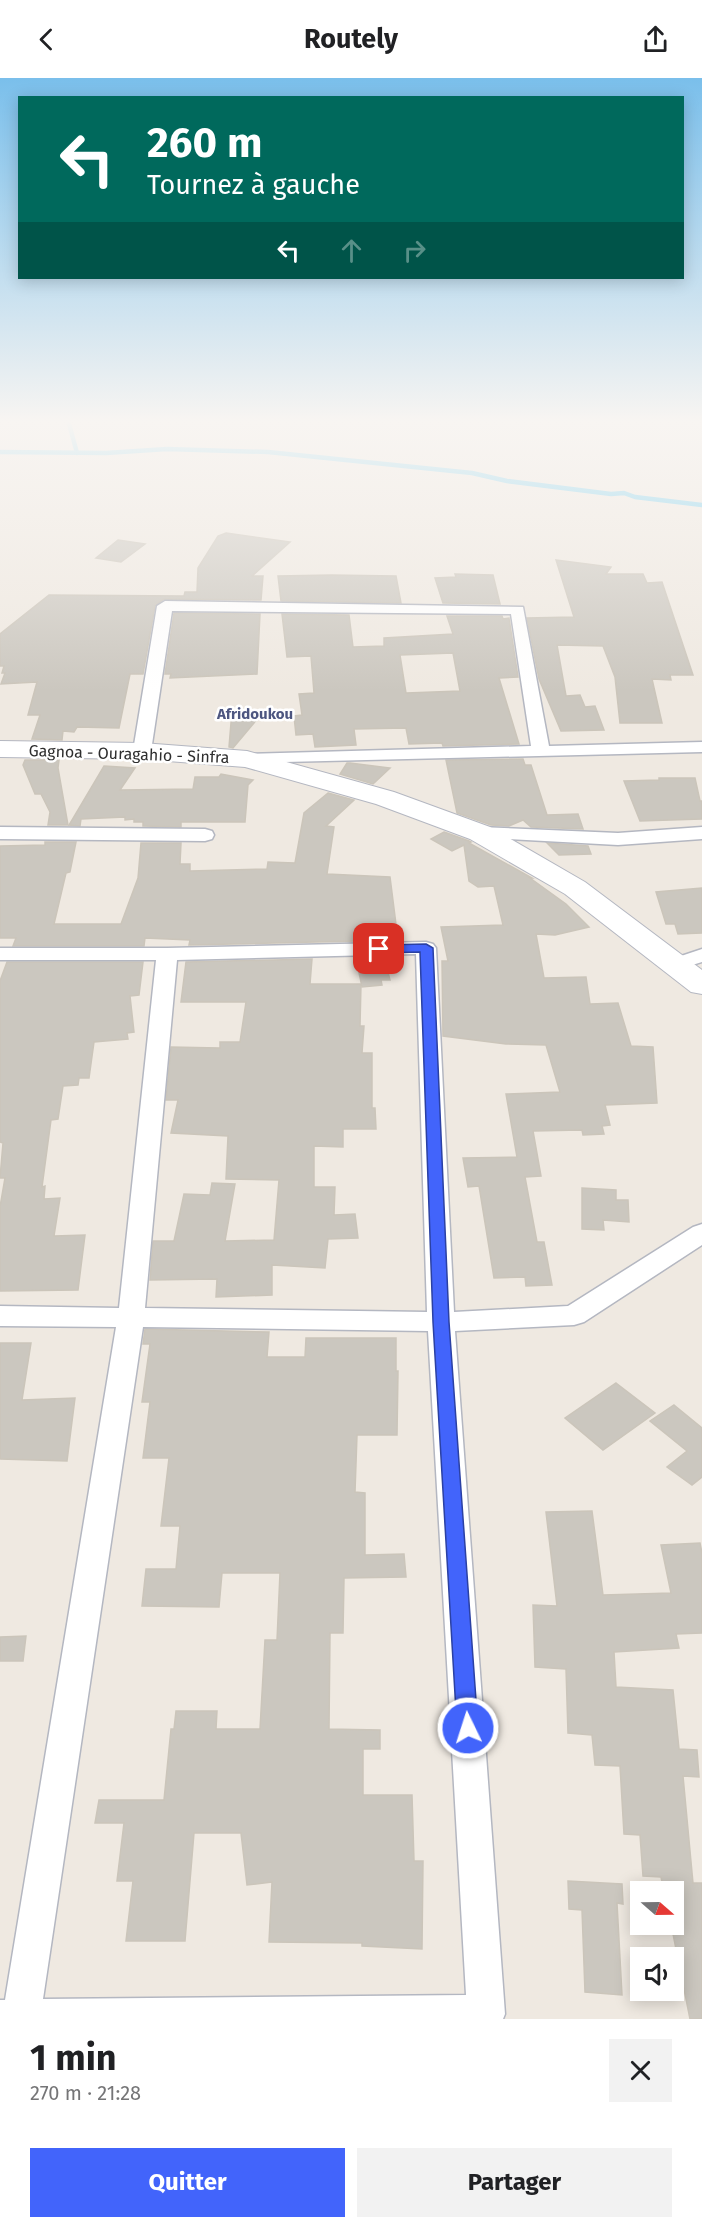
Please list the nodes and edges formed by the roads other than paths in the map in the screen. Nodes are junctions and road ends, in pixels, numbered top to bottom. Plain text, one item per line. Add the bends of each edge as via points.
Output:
1 (702, 747) edge
2 (0, 749) edge
3 (142, 752) junction
4 (541, 752) junction
5 (247, 759) junction
6 (0, 833) edge
7 (480, 833) junction
8 (702, 833) edge
9 (205, 835) dead end
10 (0, 954) edge
11 (167, 954) junction
12 (702, 955) edge
13 (676, 964) junction
14 (702, 986) edge
15 (702, 1233) edge
16 (0, 1316) edge
17 (131, 1319) junction
18 (441, 1322) junction
19 (0, 2019) edge
20 (21, 2019) edge

1 - 4 street
2 - 3 main road, Gagnoa - Ouragahio - Sinfra
3 - 4 street via 165,606 518,610
3 - 5 main road, Gagnoa - Ouragahio - Sinfra
4 - 5 street
5 - 7 main road, Gagnoa - Ouragahio - Sinfra via 385,798
6 - 9 street
7 - 8 street via 618,839
7 - 13 main road, Gagnoa - Ouragahio - Sinfra via 575,888
10 - 11 street
11 - 17 street
11 - 18 street via 426,948
12 - 13 street
13 - 14 main road, Gagnoa - Ouragahio - Sinfra
15 - 18 street via 574,1315
16 - 17 street
17 - 18 street
17 - 20 street
18 - 20 street via 486,2014
19 - 20 street

